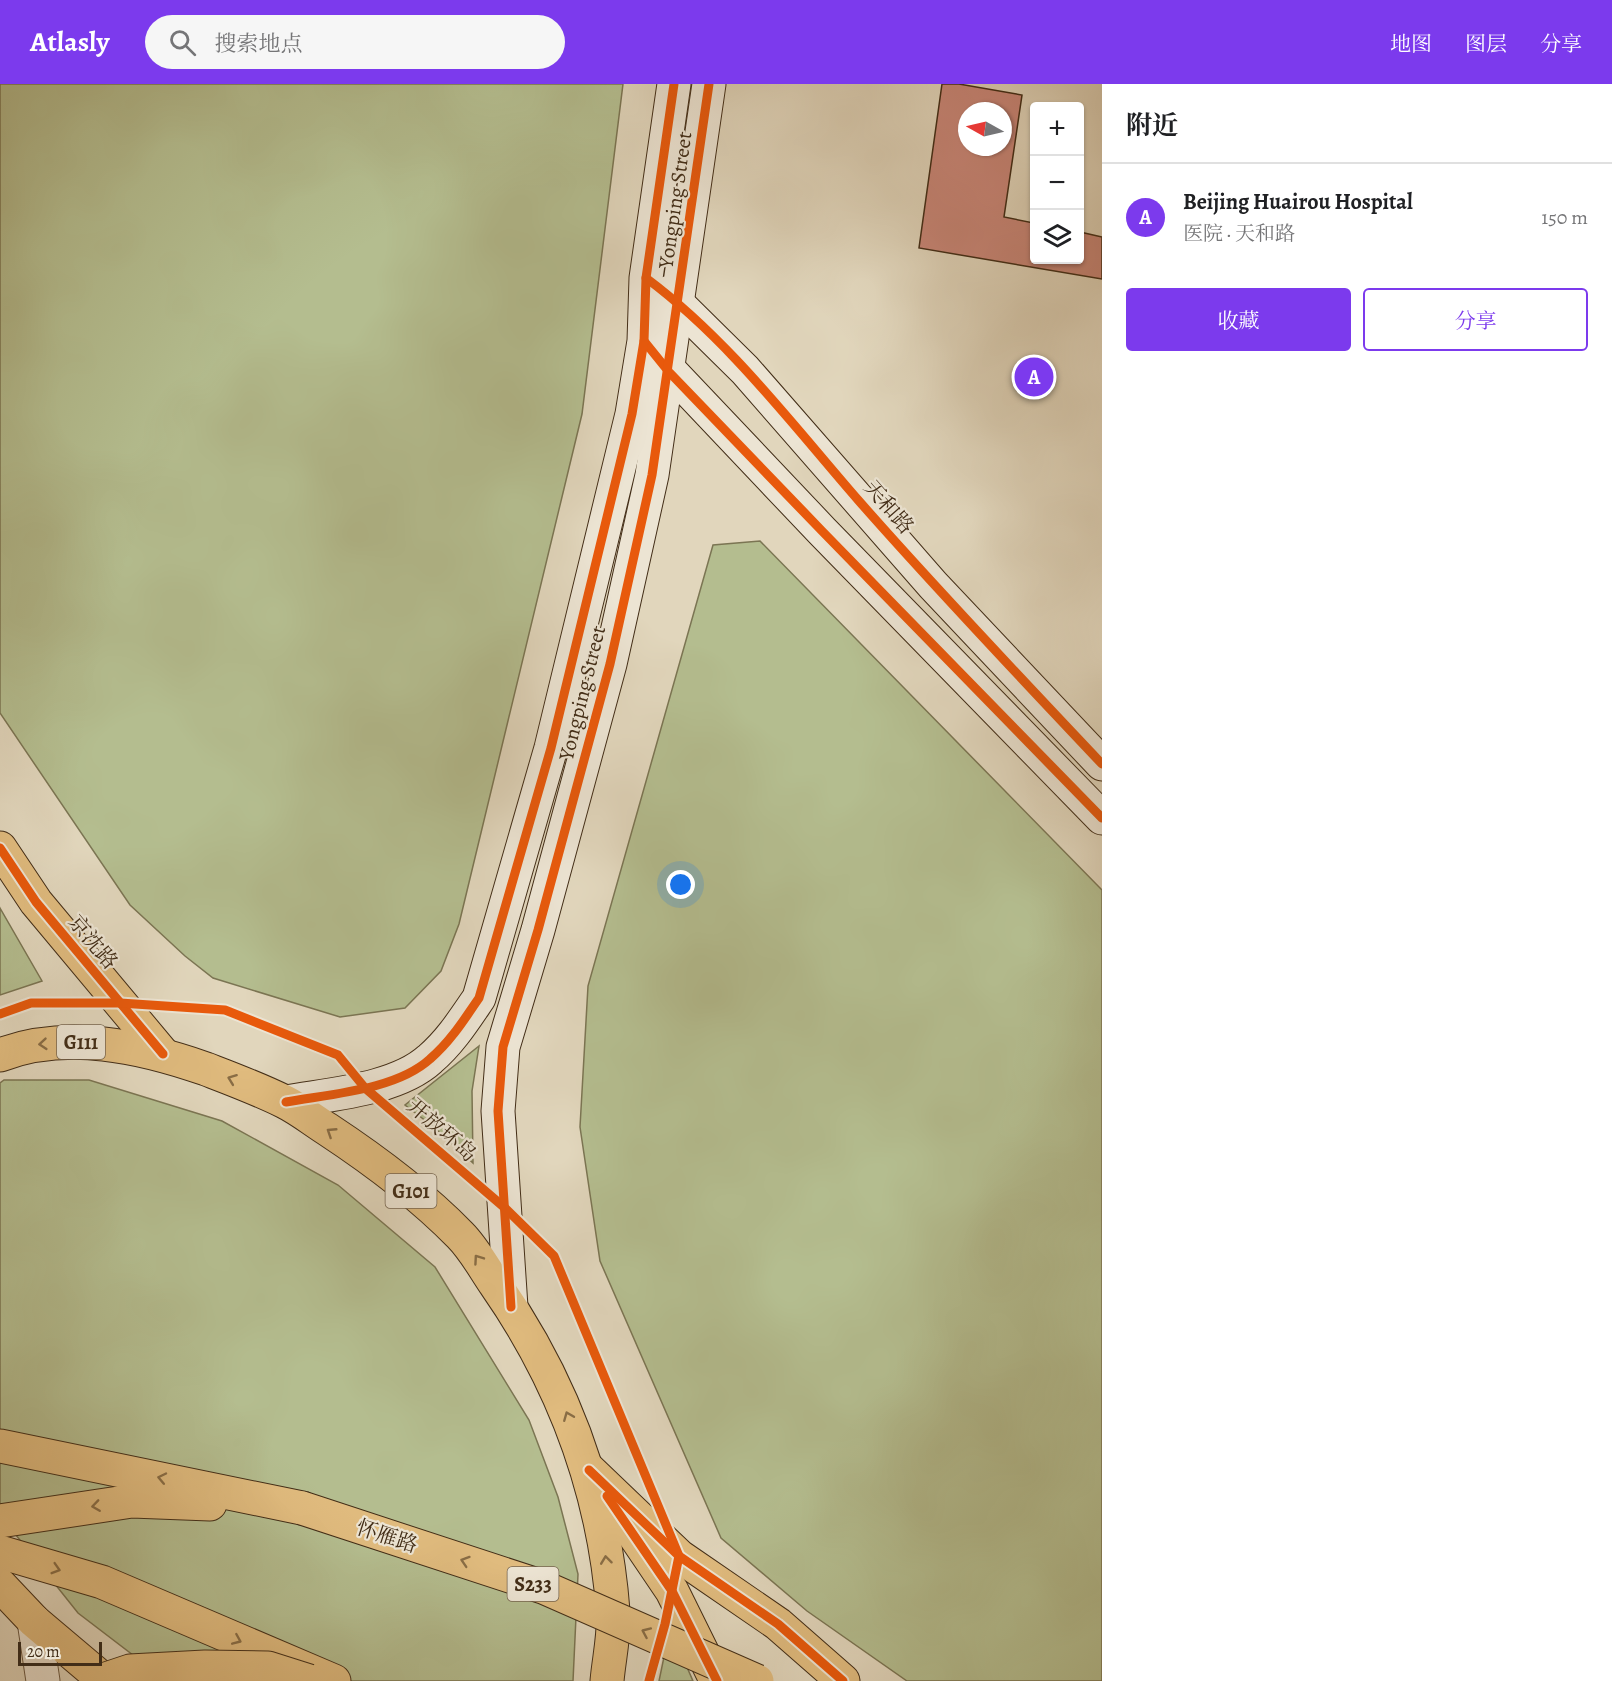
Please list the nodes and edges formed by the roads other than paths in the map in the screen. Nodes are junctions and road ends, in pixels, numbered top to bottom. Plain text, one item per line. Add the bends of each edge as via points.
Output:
1 (674, 84) edge
2 (709, 84) edge
3 (646, 278) junction
4 (679, 302) junction
5 (644, 341) junction
6 (669, 372) junction
7 (551, 748) junction
8 (1102, 764) edge
9 (1102, 818) edge
10 (0, 848) edge
11 (538, 930) junction
12 (163, 1054) junction
13 (0, 1055) edge
14 (286, 1102) junction
15 (511, 1307) junction
16 (0, 1446) edge
17 (589, 1470) junction
18 (302, 1508) junction
19 (0, 1521) edge
20 (0, 1552) edge
21 (0, 1586) edge
22 (34, 1621) junction
23 (99, 1679) edge
24 (43, 1681) edge
25 (309, 1681) edge
26 (334, 1681) edge
27 (608, 1681) edge
28 (717, 1681) edge
29 (757, 1681) edge
30 (843, 1681) edge

1 - 3 main road, Yongping Street
2 - 4 main road, Yongping Street
3 - 4 main road, 天和路
3 - 5 main road, Yongping Street
4 - 6 main road, Yongping Street
4 - 8 main road, 天和路 via 745,370 933,585
5 - 6 main road
5 - 7 main road, Yongping Street via 632,414
6 - 9 main road
6 - 11 main road, Yongping Street via 652,475 610,664
7 - 11 main road via 519,894 519,921 526,931
7 - 14 main road, Yongping Street via 479,998 459,1028 429,1061 397,1078 365,1088
10 - 12 highway, 京沈路 via 36,902
11 - 15 main road, Yongping Street via 503,1047 498,1111
12 -> 13 highway, G111 via 74,1041 26,1045
14 -> 12 highway, G101
15 -> 14 highway, G101 via 462,1236 403,1184
17 -> 15 highway, G101 via 551,1374
18 -> 16 highway, 怀雁路 / S233
27 -> 17 highway via 613,1613 603,1531
17 - 28 highway, G101 via 672,1591
17 - 30 highway via 679,1556 778,1624
18 -> 19 highway via 132,1501
29 -> 18 highway, 怀雁路 / S233, bridge via 543,1587
20 -> 26 highway via 102,1582
21 - 22 highway
22 - 23 highway
22 - 24 main road
23 - 25 highway, bridge via 130,1671 205,1666 268,1668

